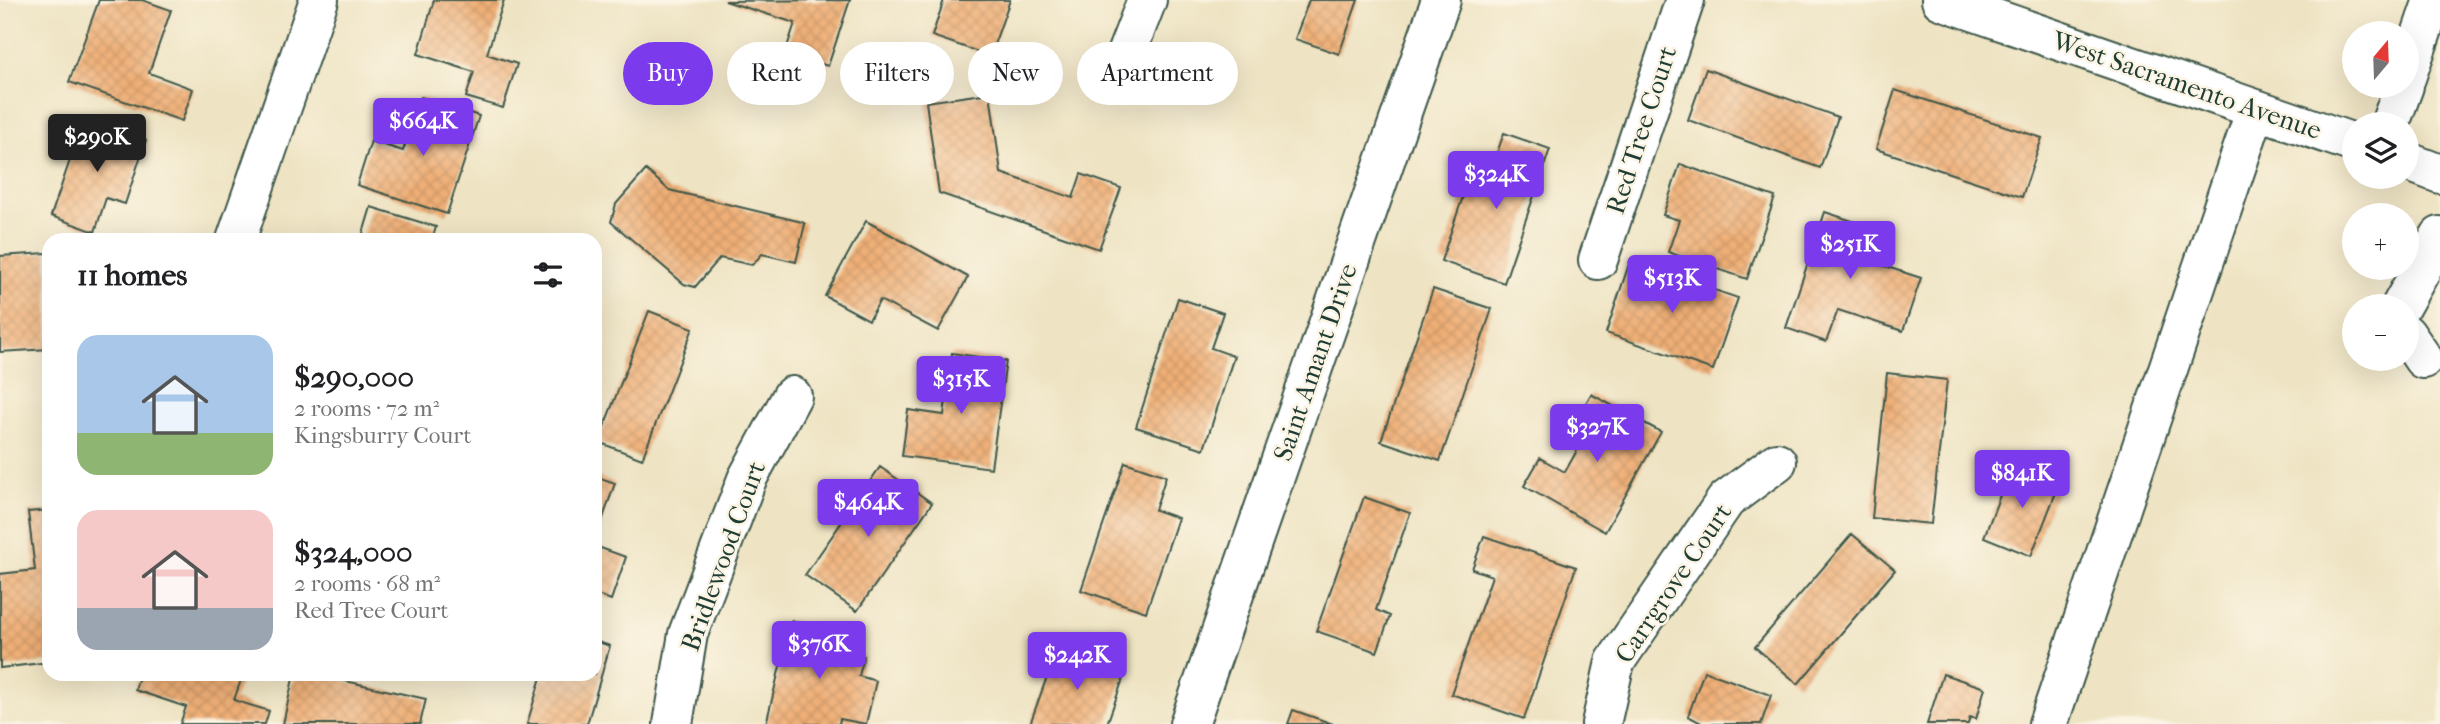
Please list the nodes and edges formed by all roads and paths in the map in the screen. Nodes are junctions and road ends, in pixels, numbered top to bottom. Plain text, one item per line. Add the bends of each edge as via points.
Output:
1 (319, 0) edge
2 (1147, 0) edge
3 (1441, 0) edge
4 (1685, 0) edge
5 (1941, 0) edge
6 (2433, 0) edge
7 (2419, 40) edge
8 (1131, 42) edge
9 (2256, 109) junction
10 (2342, 139) edge
11 (2419, 166) edge
12 (2440, 174) edge
13 (238, 233) edge
14 (2440, 236) edge
15 (1598, 260) dead end
16 (2408, 294) edge
17 (792, 396) dead end
18 (1777, 462) dead end
19 (673, 724) edge
20 (1189, 724) edge
21 (1601, 724) edge
22 (2048, 724) edge

1 - 13 street
2 - 8 street
3 - 20 street, Saint Amant Drive
4 - 15 street, Red Tree Court
5 - 9 street, West Sacramento Avenue
6 - 7 street
9 - 10 street, West Sacramento Avenue
9 - 22 street
11 - 12 street
14 - 16 street
17 - 19 street, Bridlewood Court via 747,479 688,634
18 - 21 street, Carrgrove Court via 1726,500 1615,662

